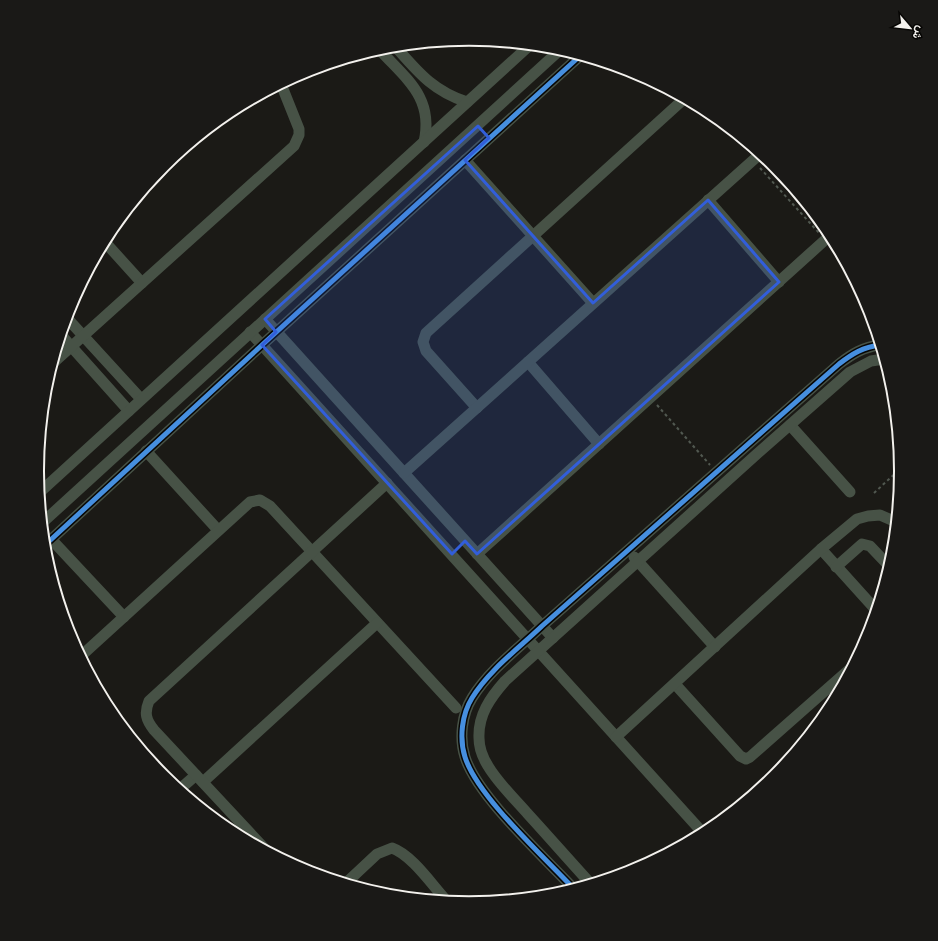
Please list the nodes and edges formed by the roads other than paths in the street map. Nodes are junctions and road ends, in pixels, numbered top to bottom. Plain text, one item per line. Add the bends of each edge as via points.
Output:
1 (524, 49) edge
2 (402, 51) edge
3 (384, 55) edge
4 (555, 55) edge
5 (575, 59) edge
6 (282, 89) edge
7 (467, 102) junction
8 (681, 102) edge
9 (478, 126) junction
10 (489, 138) junction
11 (424, 142) junction
12 (757, 157) edge
13 (465, 160) junction
14 (708, 200) junction
15 (376, 218) junction
16 (387, 230) junction
17 (533, 236) junction
18 (825, 240) road end
19 (109, 246) edge
20 (780, 282) junction
21 (142, 283) junction
22 (593, 303) junction
23 (265, 319) junction
24 (71, 323) edge
25 (250, 332) junction
26 (276, 332) junction
27 (83, 336) junction
28 (65, 340) edge
29 (262, 345) junction
30 (875, 345) edge
31 (71, 347) junction
32 (59, 358) edge
33 (880, 360) edge
34 (528, 362) junction
35 (142, 399) junction
36 (477, 408) junction
37 (129, 410) junction
38 (360, 424) junction
39 (790, 425) junction
40 (346, 438) junction
41 (748, 442) junction
42 (600, 444) junction
43 (146, 451) junction
44 (758, 453) junction
45 (109, 461) junction
46 (404, 473) junction
47 (121, 474) junction
48 (387, 482) junction
49 (45, 488) edge
50 (850, 492) dead end
51 (59, 508) junction
52 (47, 518) edge
53 (891, 520) edge
54 (71, 521) junction
55 (218, 530) junction
56 (50, 540) edge
57 (465, 541) junction
58 (51, 545) edge
59 (628, 550) junction
60 (821, 550) junction
61 (312, 551) junction
62 (452, 554) junction
63 (477, 554) junction
64 (638, 561) junction
65 (884, 561) edge
66 (836, 567) junction
67 (872, 605) edge
68 (124, 616) junction
69 (377, 623) junction
70 (542, 626) junction
71 (553, 638) junction
72 (528, 639) junction
73 (715, 647) junction
74 (539, 651) junction
75 (85, 652) edge
76 (840, 678) edge
77 (675, 684) junction
78 (456, 708) dead end
79 (616, 737) junction
80 (199, 778) junction
81 (185, 786) edge
82 (699, 828) edge
83 (255, 839) edge
84 (574, 865) junction
85 (561, 875) junction
86 (351, 879) edge
87 (586, 879) edge
88 (569, 883) edge
89 (442, 895) edge

1 - 7 street
2 - 7 street via 436,88
3 - 11 street via 422,99 427,127
4 - 9 street
5 - 10 street
6 - 21 street via 299,129 294,146
7 - 11 street
8 - 17 street
9 - 10 street
9 - 15 street
10 - 13 street
11 - 35 street
12 - 14 street
13 - 16 street
13 - 17 street
14 - 20 street
14 - 22 street
15 - 16 street
15 - 23 street
16 - 26 street
17 - 22 street
17 - 36 street via 424,337 426,351
18 - 20 street
19 - 21 street
20 - 42 street
21 - 27 street
22 - 34 street
23 - 25 street
23 - 26 street
24 - 27 street
25 - 29 street
25 - 45 street
26 - 29 street
26 - 38 street
27 - 31 street
27 - 35 street
28 - 31 street
29 - 40 street
29 - 43 street
30 - 41 street via 867,346 852,354
31 - 32 street
31 - 37 street
33 - 39 street via 871,361 850,372
34 - 36 street
34 - 42 street
35 - 37 street
36 - 46 street
37 - 49 street
38 - 40 street
38 - 46 street
39 - 44 street
39 - 50 street
40 - 48 street
41 - 44 street
41 - 59 street
42 - 63 street
43 - 47 street
43 - 55 street
44 - 64 street
45 - 47 street
45 - 51 street
46 - 57 street
47 - 54 street
48 - 61 street
48 - 62 street
51 - 52 street
51 - 54 street
53 - 60 street via 880,516 857,519
54 - 56 street
55 - 61 street via 250,502 260,500 270,506
55 - 68 street
57 - 62 street
57 - 63 street
58 - 68 street
59 - 64 street
59 - 70 street
60 - 66 street
60 - 73 street
61 - 69 street
61 - 80 street via 149,701 146,708 149,724
62 - 72 street
63 - 70 street
64 - 71 street
64 - 73 street
65 - 66 street via 870,546 862,544
66 - 67 street
68 - 75 street
69 - 78 street
69 - 80 street
70 - 71 street
70 - 72 street
71 - 74 street
72 - 74 street
72 - 85 street via 491,674 472,698 464,719 463,746 470,769 497,807
73 - 77 street
74 - 79 street
74 - 84 street via 504,681 491,697 479,724 478,739 488,767
76 - 77 street via 746,759 740,756
77 - 79 street
79 - 82 street
80 - 81 street
80 - 83 street
84 - 85 street
84 - 87 street
85 - 88 street
86 - 89 street via 377,854 392,848 399,850 410,860

